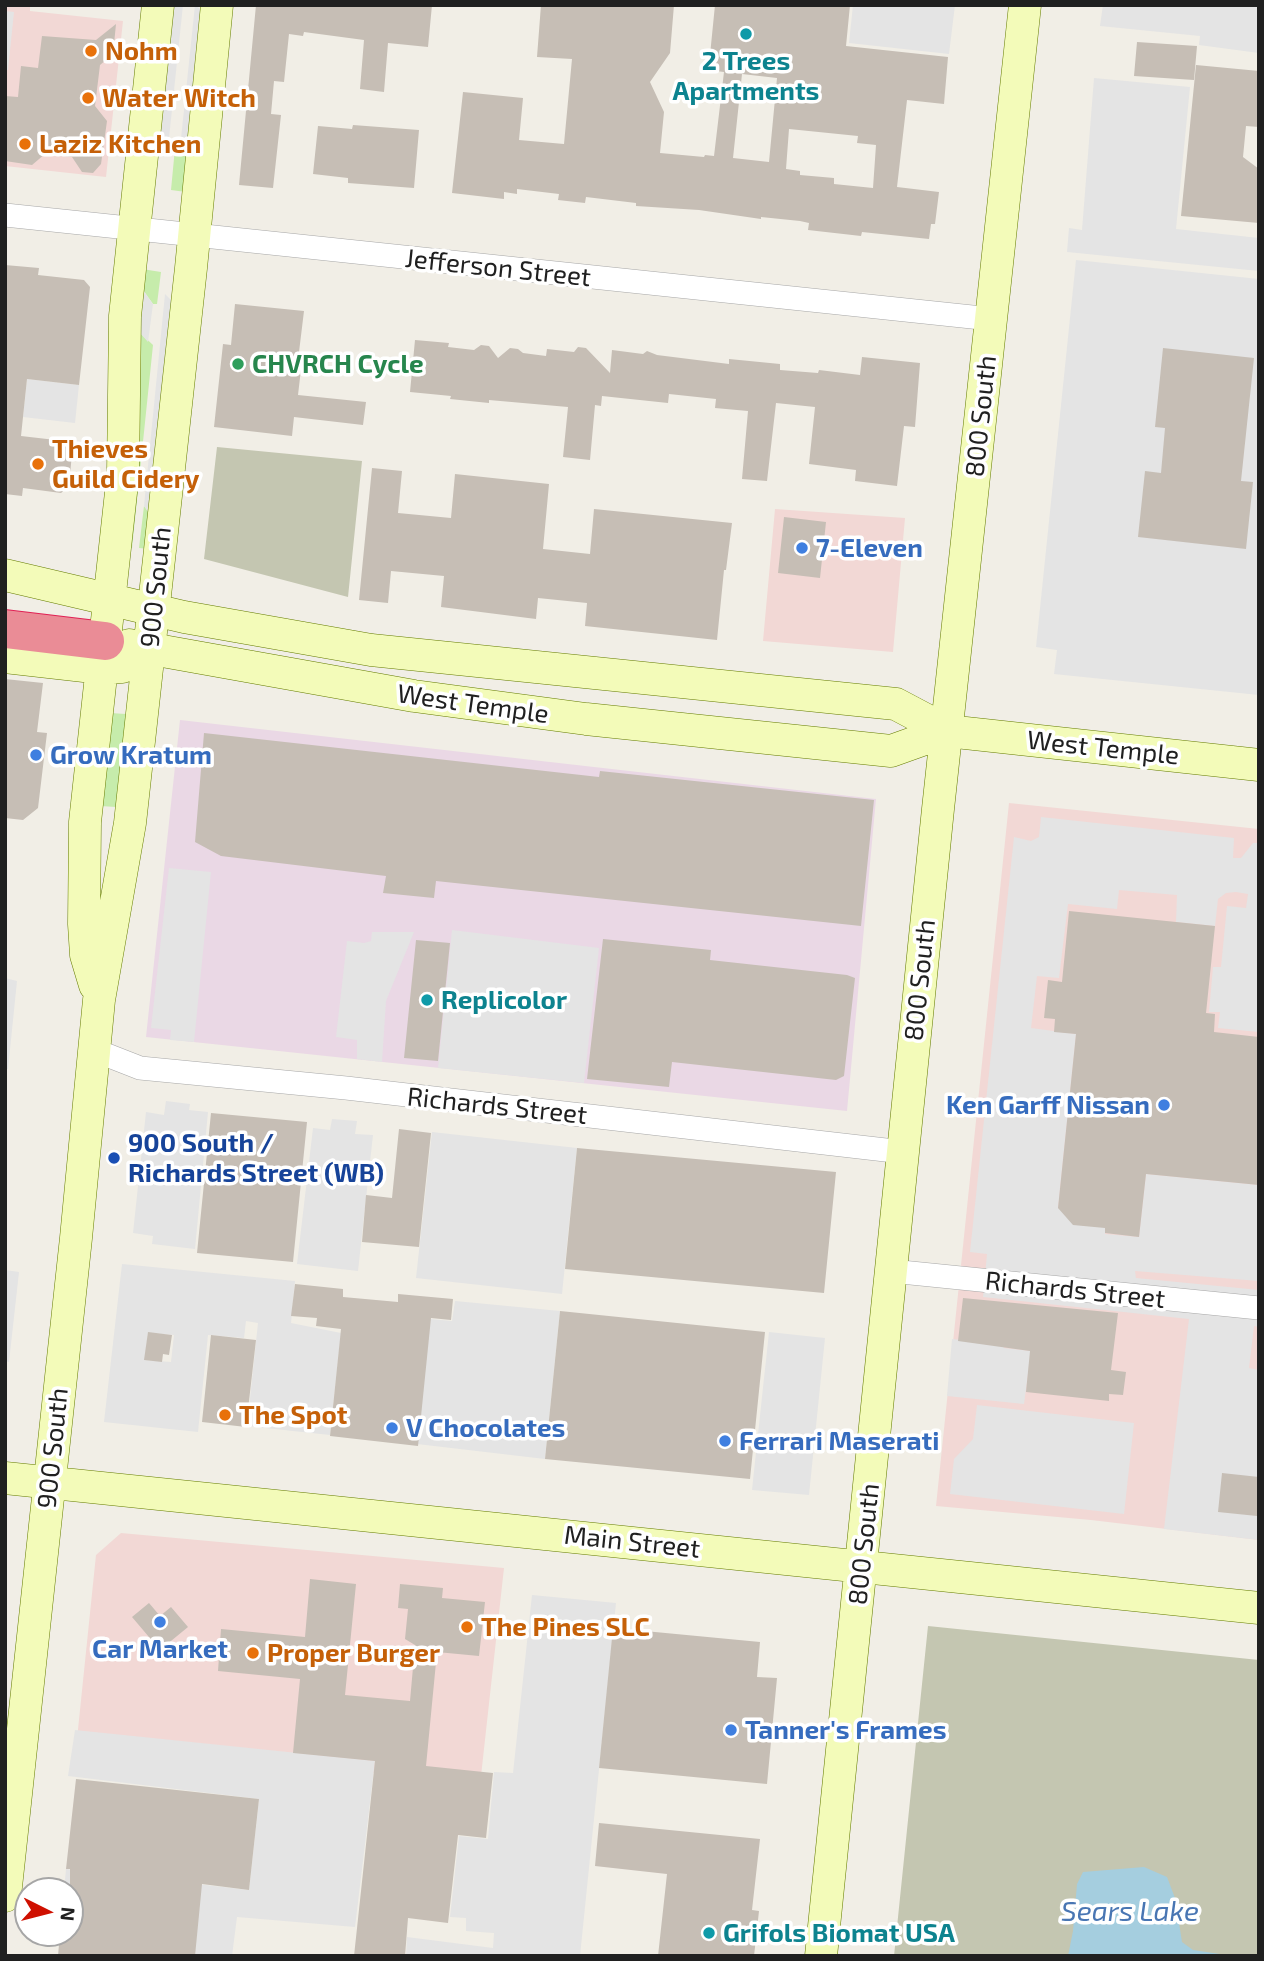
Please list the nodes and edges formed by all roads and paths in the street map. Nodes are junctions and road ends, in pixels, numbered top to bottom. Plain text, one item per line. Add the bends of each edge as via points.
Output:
1 (158, 5) edge
2 (217, 5) edge
3 (1024, 5) edge
4 (5, 215) edge
5 (135, 228) junction
6 (195, 234) junction
7 (991, 319) junction
8 (5, 575) edge
9 (109, 601) junction
10 (153, 610) junction
11 (5, 629) edge
12 (149, 648) junction
13 (103, 655) junction
14 (5, 657) edge
15 (947, 731) junction
16 (1259, 765) edge
17 (99, 1000) junction
18 (94, 1050) junction
19 (903, 1152) junction
20 (891, 1271) junction
21 (1259, 1308) edge
22 (5, 1478) edge
23 (49, 1482) junction
24 (862, 1567) junction
25 (1259, 1608) edge
26 (5, 1896) edge
27 (821, 1956) edge

1 - 5 street, 900 South
2 - 6 street, 900 South
3 - 7 street, 800 South
4 - 5 street, Jefferson Street
5 - 6 street, Jefferson Street
5 - 9 street, 900 South via 124,346 124,457
6 - 7 street, Jefferson Street
6 - 10 street, 900 South
7 - 15 street, 800 South
8 - 9 street
9 - 10 street, West Temple
9 - 13 street, 900 South
10 - 12 street, 900 South
10 - 15 street, West Temple via 371,650 896,704
11 - 13 highway
12 - 13 street, West Temple
12 - 15 street, West Temple via 425,698 891,751
12 - 17 street, 900 South via 126,854
13 - 14 street
13 - 17 street, 900 South via 83,869 86,955
15 - 16 street, West Temple
15 - 19 street, 800 South
17 - 18 street, 900 South
18 - 19 street, Richards Street via 140,1068
18 - 23 street, 900 South
19 - 20 street, 800 South
20 - 21 street, Richards Street
20 - 24 street, 800 South
22 - 23 street, Main Street
23 - 24 street, Main Street
23 - 26 street, 900 South
24 - 25 street, Main Street
24 - 27 street, 800 South

